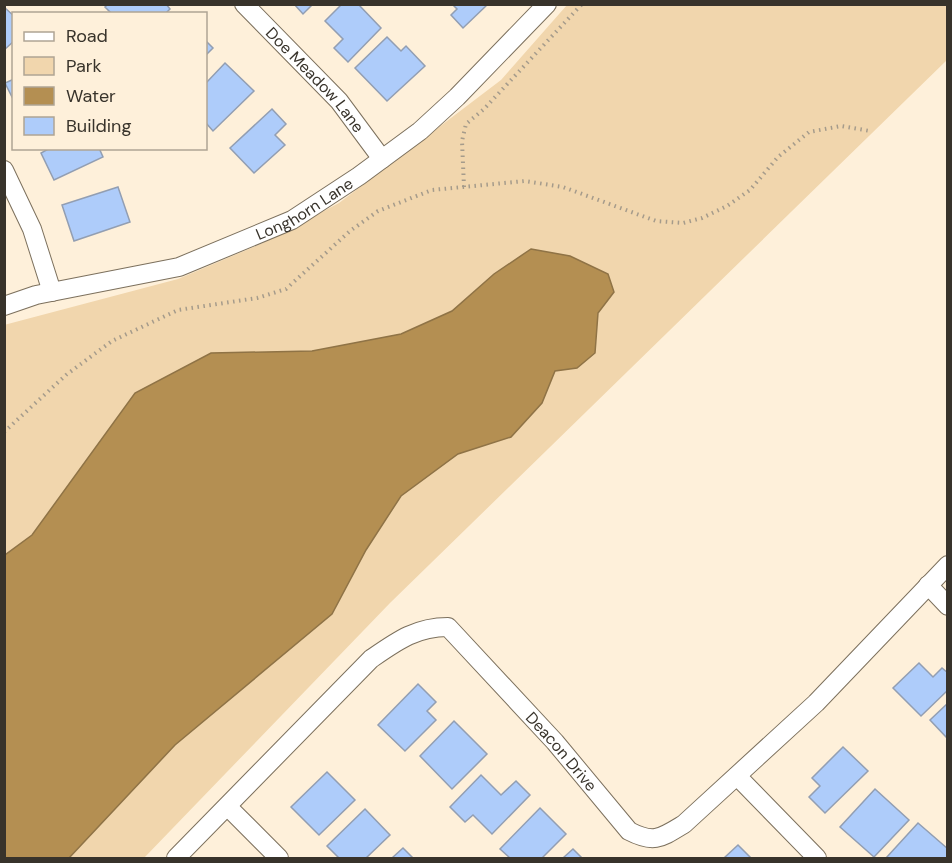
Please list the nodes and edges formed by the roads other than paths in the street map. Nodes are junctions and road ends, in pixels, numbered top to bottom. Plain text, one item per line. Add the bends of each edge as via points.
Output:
1 (244, 4) edge
2 (547, 4) edge
3 (382, 159) junction
4 (4, 170) edge
5 (52, 292) junction
6 (4, 306) edge
7 (948, 564) edge
8 (928, 585) junction
9 (948, 606) edge
10 (737, 776) junction
11 (228, 807) junction
12 (176, 858) edge
13 (279, 858) edge
14 (817, 858) edge

1 - 3 street, Doe Meadow Lane via 339,101
2 - 3 street, Longhorn Lane via 457,97
3 - 5 street, Longhorn Lane via 292,220 179,267
4 - 5 street via 32,229
5 - 6 street, Longhorn Lane
7 - 8 street, Deacon Drive
8 - 9 street
8 - 10 street, Deacon Drive via 816,703
10 - 11 street, Deacon Drive via 684,824 663,837 646,839 629,831 555,742 448,627 428,627 403,636 371,659
10 - 14 street
11 - 12 street, Deacon Drive
11 - 13 street

